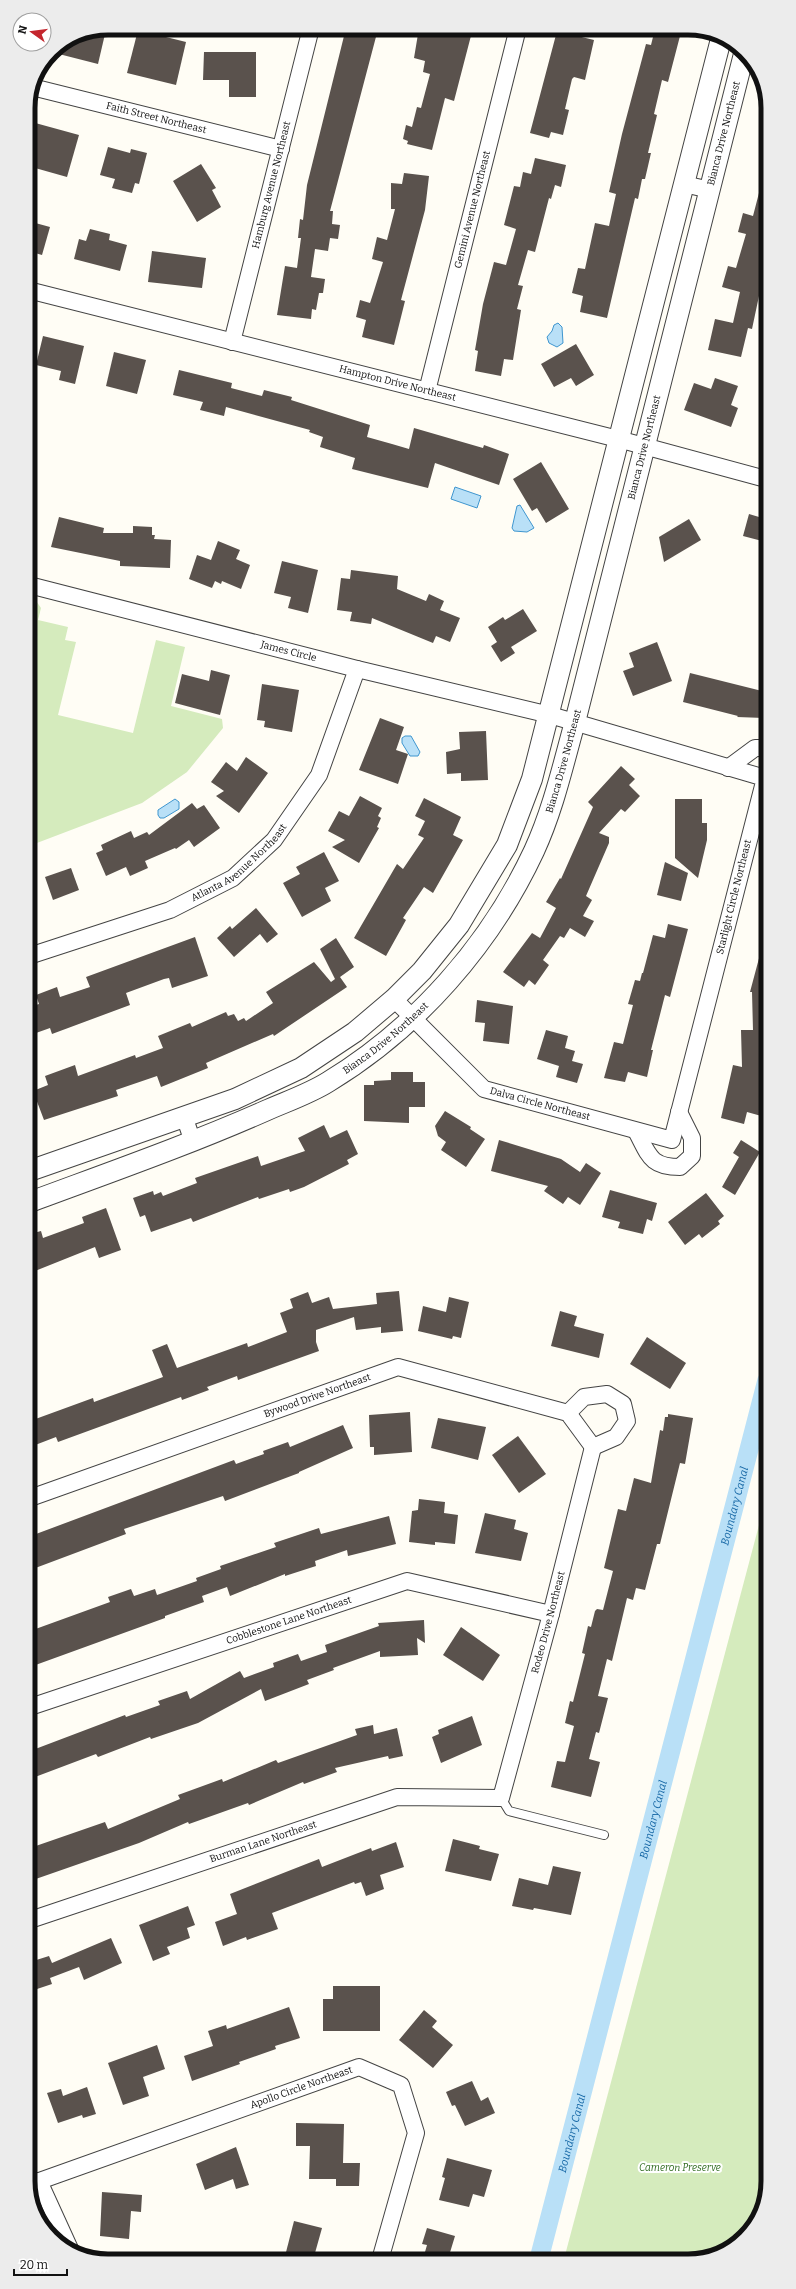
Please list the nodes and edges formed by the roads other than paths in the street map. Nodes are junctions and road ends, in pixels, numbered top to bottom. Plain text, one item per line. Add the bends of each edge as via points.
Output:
1 (309, 35) edge
2 (516, 35) edge
3 (720, 43) edge
4 (743, 60) edge
5 (38, 88) edge
6 (281, 149) junction
7 (684, 184) junction
8 (710, 190) junction
9 (35, 292) edge
10 (232, 342) junction
11 (427, 391) junction
12 (618, 439) junction
13 (645, 446) junction
14 (761, 478) edge
15 (35, 587) edge
16 (357, 669) junction
17 (550, 715) junction
18 (575, 722) junction
19 (761, 748) edge
20 (728, 768) junction
21 (761, 777) edge
22 (761, 806) edge
23 (35, 954) edge
24 (394, 999) junction
25 (412, 1017) junction
26 (679, 1112) junction
27 (184, 1116) junction
28 (636, 1130) junction
29 (672, 1140) joint
30 (193, 1142) junction
31 (35, 1169) edge
32 (35, 1200) edge
33 (568, 1412) junction
34 (593, 1447) junction
35 (35, 1496) edge
36 (551, 1614) junction
37 (35, 1705) edge
38 (501, 1798) junction
39 (604, 1835) dead end
40 (35, 1918) edge
41 (35, 2183) edge
42 (66, 2241) edge
43 (382, 2254) edge

1 - 6 street, Hamburg Avenue Northeast
2 - 11 street, Gemini Avenue Northeast
3 - 7 street
4 - 8 street, Bianca Drive Northeast
5 - 6 street, Faith Street Northeast
6 - 10 street, Hamburg Avenue Northeast
7 - 8 street
7 - 12 street
8 - 13 street, Bianca Drive Northeast
9 - 10 street, Hampton Drive Northeast
10 - 11 street, Hampton Drive Northeast
11 - 12 street, Hampton Drive Northeast
12 - 13 street, Hampton Drive Northeast
12 - 17 street
13 - 14 street, Hampton Drive Northeast
13 - 18 street, Bianca Drive Northeast
15 - 16 street, James Circle
16 - 17 street, James Circle
16 - 23 street, Atlanta Avenue Northeast via 319,775 274,840 232,878 170,910
17 - 18 street, Starlight Circle Northeast
17 - 24 street via 532,779 507,845 459,925 429,964
18 - 20 street, Starlight Circle Northeast
18 - 25 street, Bianca Drive Northeast via 552,806 535,850 506,906 477,948
19 - 20 street via 755,748
20 - 21 street, Starlight Circle Northeast
22 - 26 street, Starlight Circle Northeast
24 - 25 street, Dalva Circle Northeast
24 - 27 street via 355,1032 301,1068 235,1099
25 - 28 street, Dalva Circle Northeast via 484,1089
25 - 30 street, Bianca Drive Northeast via 377,1049 327,1083
26 - 28 street via 692,1138 692,1156 680,1167 664,1167 650,1157
26 - 29 street, Starlight Circle Northeast
27 - 30 street
27 - 31 street
28 - 29 street, Dalva Circle Northeast
30 - 32 street, Bianca Drive Northeast
33 - 34 street
33 - 34 street via 584,1397 607,1394 623,1404 627,1421 616,1437
33 - 35 street, Bywood Drive Northeast via 398,1367
34 - 36 street, Rodeo Drive Northeast
36 - 37 street, Cobblestone Lane Northeast via 407,1581
36 - 38 street, Rodeo Drive Northeast
38 - 39 lane via 509,1811
38 - 40 street, Burman Lane Northeast via 397,1797
41 - 42 street
41 - 43 street, Apollo Circle Northeast via 359,2067 401,2085 416,2133

